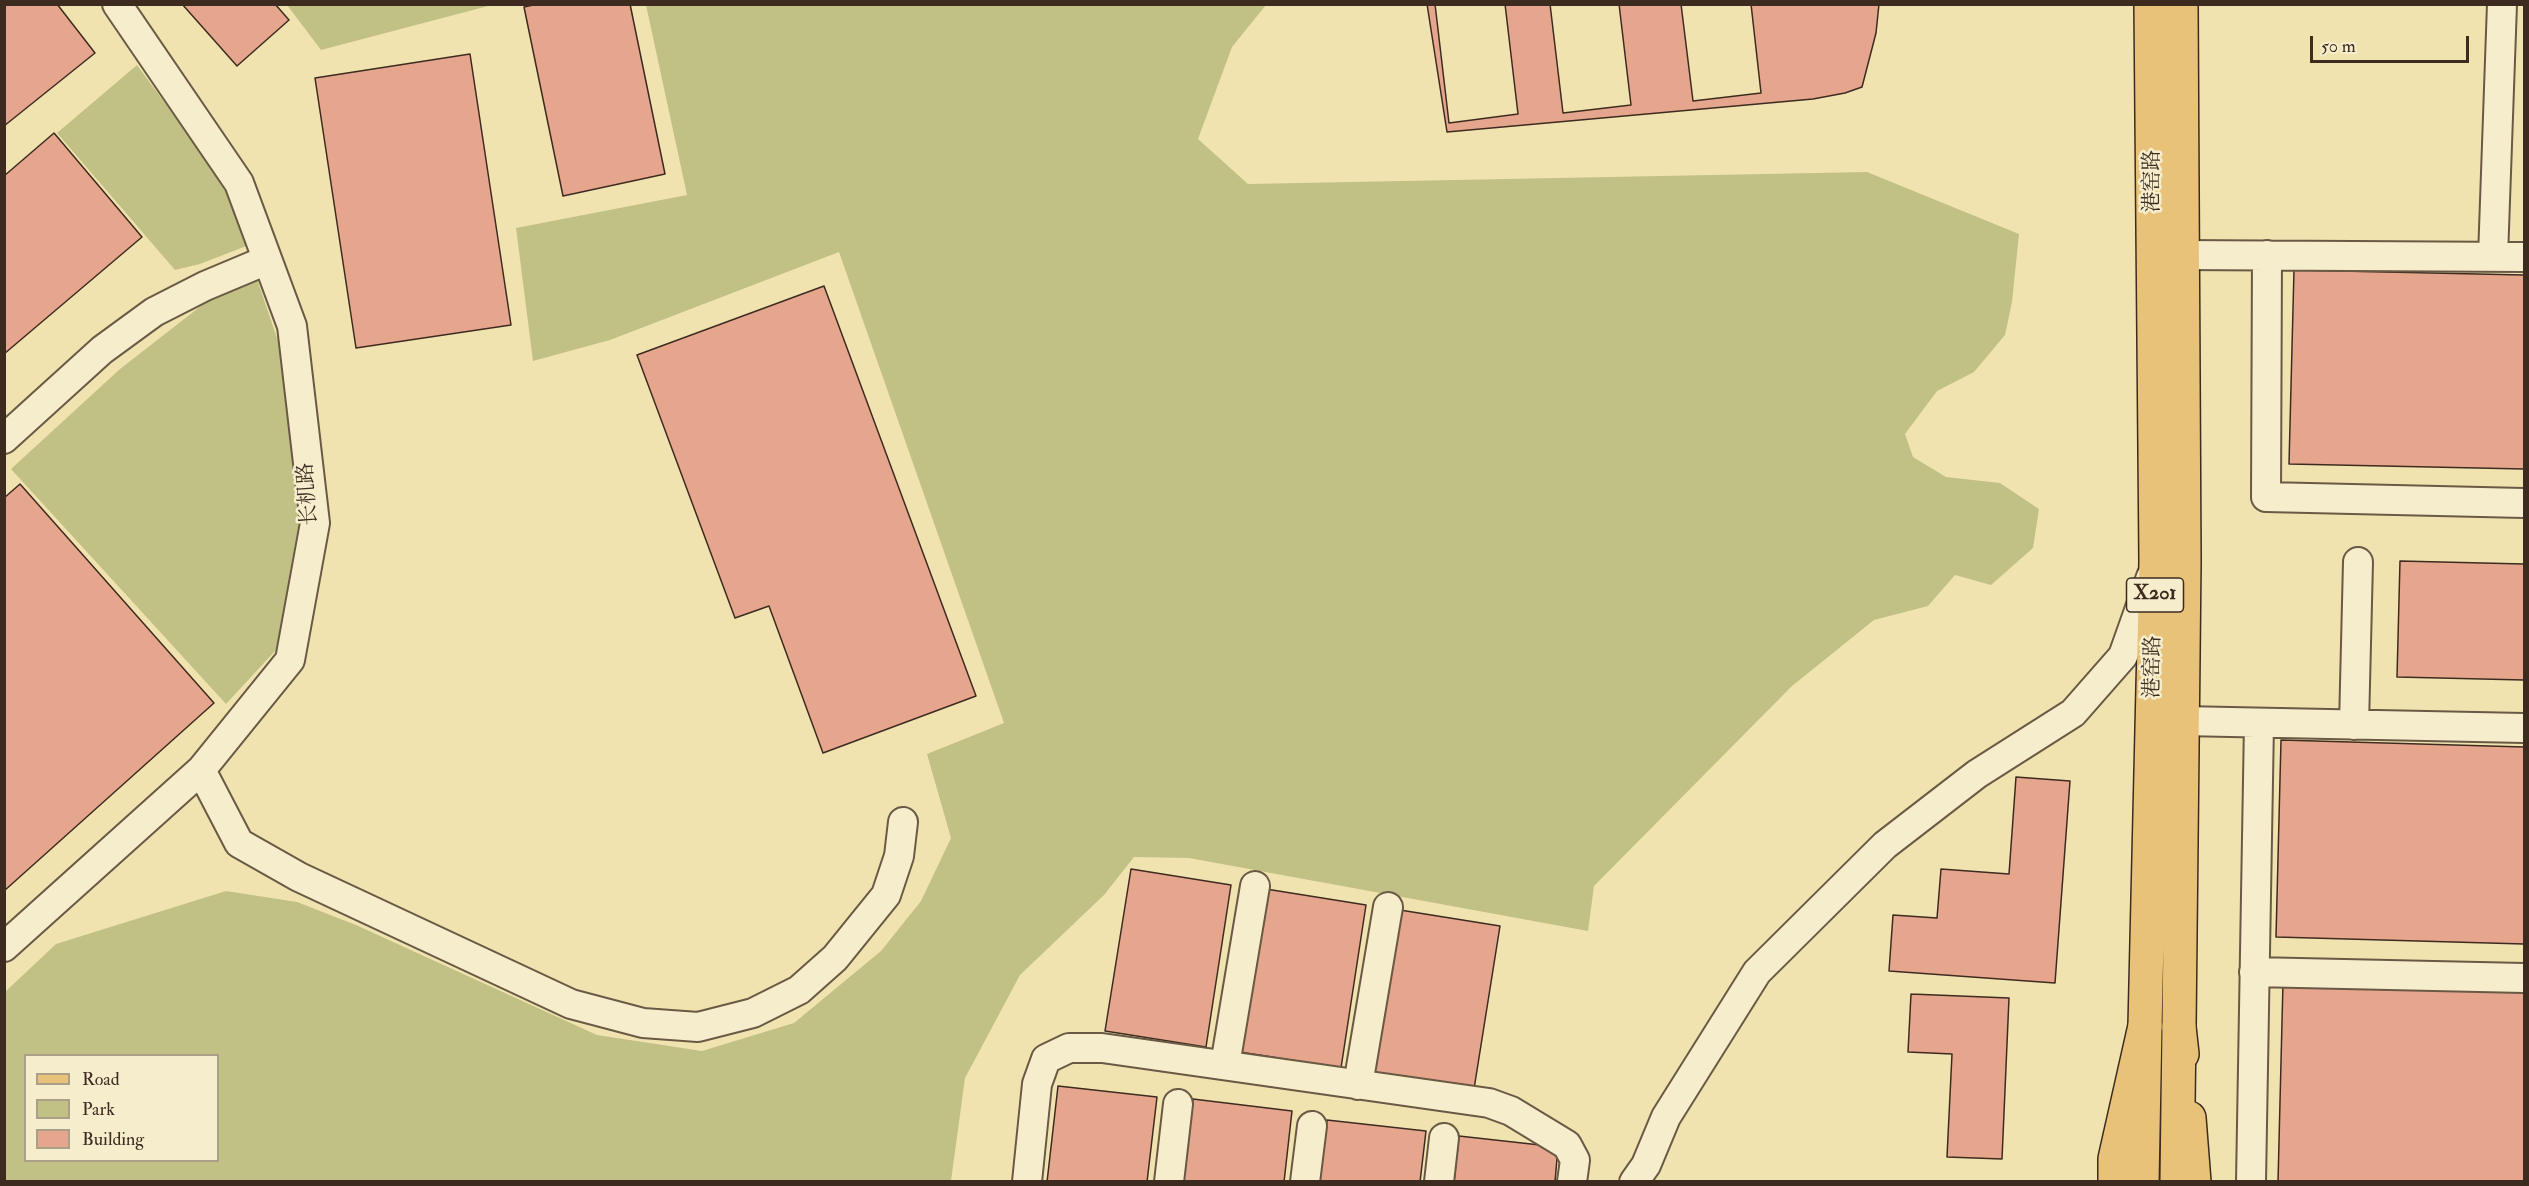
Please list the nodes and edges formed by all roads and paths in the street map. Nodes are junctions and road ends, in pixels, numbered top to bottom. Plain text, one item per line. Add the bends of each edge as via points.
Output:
1 (117, 4) edge
2 (2151, 4) edge
3 (2181, 4) edge
4 (2502, 4) edge
5 (2181, 255) junction
6 (2267, 255) junction
7 (2493, 257) junction
8 (2524, 257) edge
9 (267, 260) junction
10 (4, 439) edge
11 (2524, 503) edge
12 (2156, 561) junction
13 (2358, 562) dead end
14 (2182, 721) junction
15 (2259, 723) junction
16 (2354, 725) junction
17 (2524, 728) edge
18 (201, 770) junction
19 (903, 822) dead end
20 (1255, 886) dead end
21 (1388, 906) dead end
22 (4, 947) edge
23 (2254, 972) junction
24 (2524, 978) edge
25 (2145, 1026) junction
26 (2179, 1027) junction
27 (1225, 1065) junction
28 (1358, 1085) junction
29 (1178, 1104) dead end
30 (1312, 1126) dead end
31 (1444, 1138) dead end
32 (1027, 1182) edge
33 (1169, 1182) edge
34 (1305, 1182) edge
35 (1439, 1182) edge
36 (1572, 1182) edge
37 (1634, 1182) edge
38 (2115, 1182) edge
39 (2142, 1182) edge
40 (2177, 1182) edge
41 (2194, 1182) edge
42 (2251, 1182) edge

1 - 9 street, 长机路 via 239,183
2 - 12 main road, 港窑路 / X201
3 - 5 main road, 港窑路 / X201
4 - 7 street
5 - 6 street
5 - 14 main road, 港窑路 / X201
6 - 7 street
6 - 11 street via 2266,497
7 - 8 street
9 - 10 street via 154,312 102,350
9 - 18 street, 长机路 via 292,326 315,523 290,660
12 - 25 main road, 港窑路 / X201
12 - 37 street via 2122,656 2073,713 1977,774 1885,845 1757,972 1666,1117 1646,1165
13 - 16 street
14 - 15 street
14 - 26 main road, 港窑路 / X201
15 - 16 street
15 - 23 street
16 - 17 street
18 - 19 street via 239,843 299,877 571,1004 643,1023 698,1027 753,1012 799,990 835,958 886,895 899,856
18 - 22 street, 长机路
20 - 27 street
21 - 28 street
23 - 24 street
23 - 42 street
25 - 38 main road, 港窑路 / X201 via 2115,1159
25 - 39 main road
26 - 40 main road
26 - 41 main road, 港窑路 / X201
27 - 28 street
27 - 32 street via 1102,1048 1069,1048 1046,1059 1037,1084
28 - 36 street via 1489,1103 1511,1112 1567,1145 1575,1160
29 - 33 street
30 - 34 street
31 - 35 street

